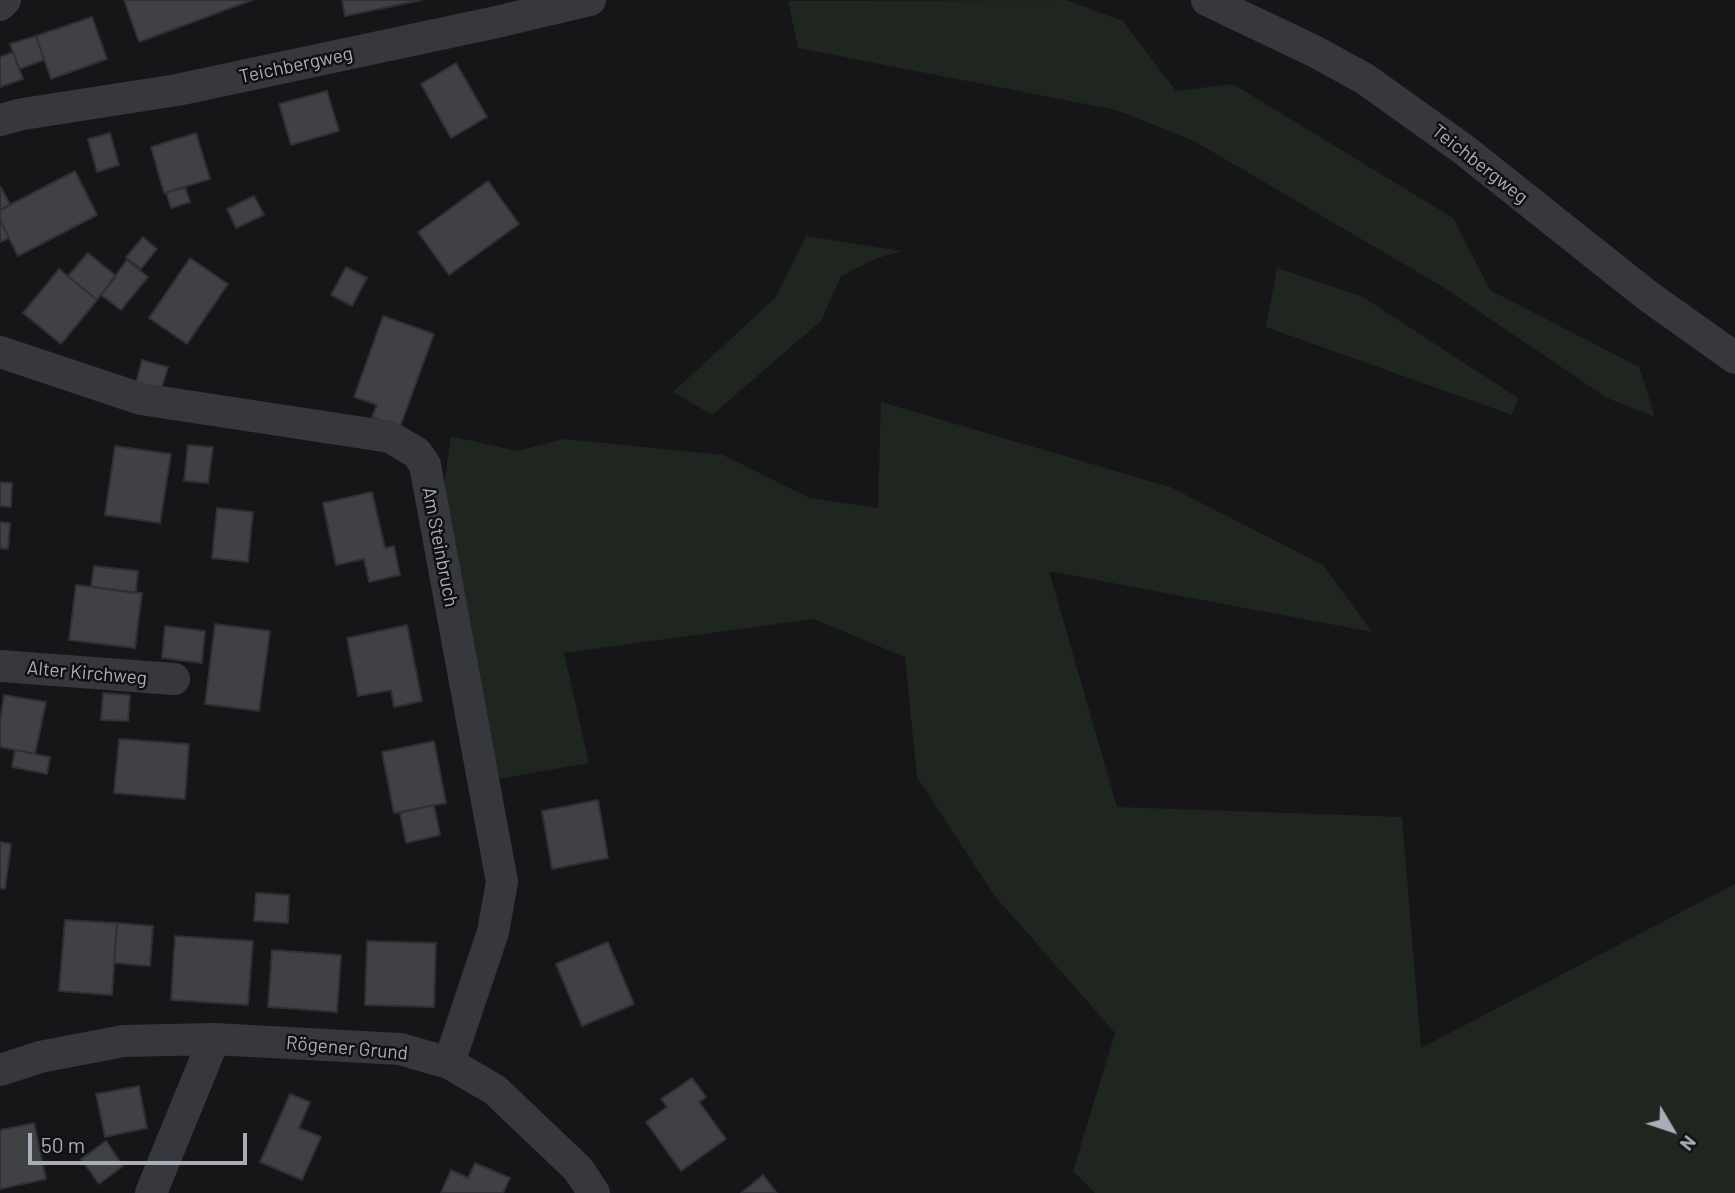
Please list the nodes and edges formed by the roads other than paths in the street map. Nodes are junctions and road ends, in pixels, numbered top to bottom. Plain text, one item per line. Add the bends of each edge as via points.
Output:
1 (5, 0) edge
2 (590, 0) edge
3 (1207, 0) edge
4 (0, 5) edge
5 (0, 120) edge
6 (0, 352) edge
7 (1735, 358) edge
8 (0, 666) edge
9 (174, 680) dead end
10 (214, 1039) junction
11 (449, 1063) junction
12 (0, 1070) edge
13 (152, 1193) edge
14 (594, 1193) edge

1 - 4 street
2 - 5 street, Teichbergweg via 190,88
3 - 7 street, Teichbergweg via 1365,79
6 - 11 street, Am Steinbruch via 141,399 390,437 417,453 425,465 502,881 493,932
8 - 9 street, Alter Kirchweg
10 - 11 street, Rögener Grund via 400,1049
10 - 12 street, Rögener Grund via 122,1041
10 - 13 street
11 - 14 street, Rögener Grund via 495,1090 578,1169

